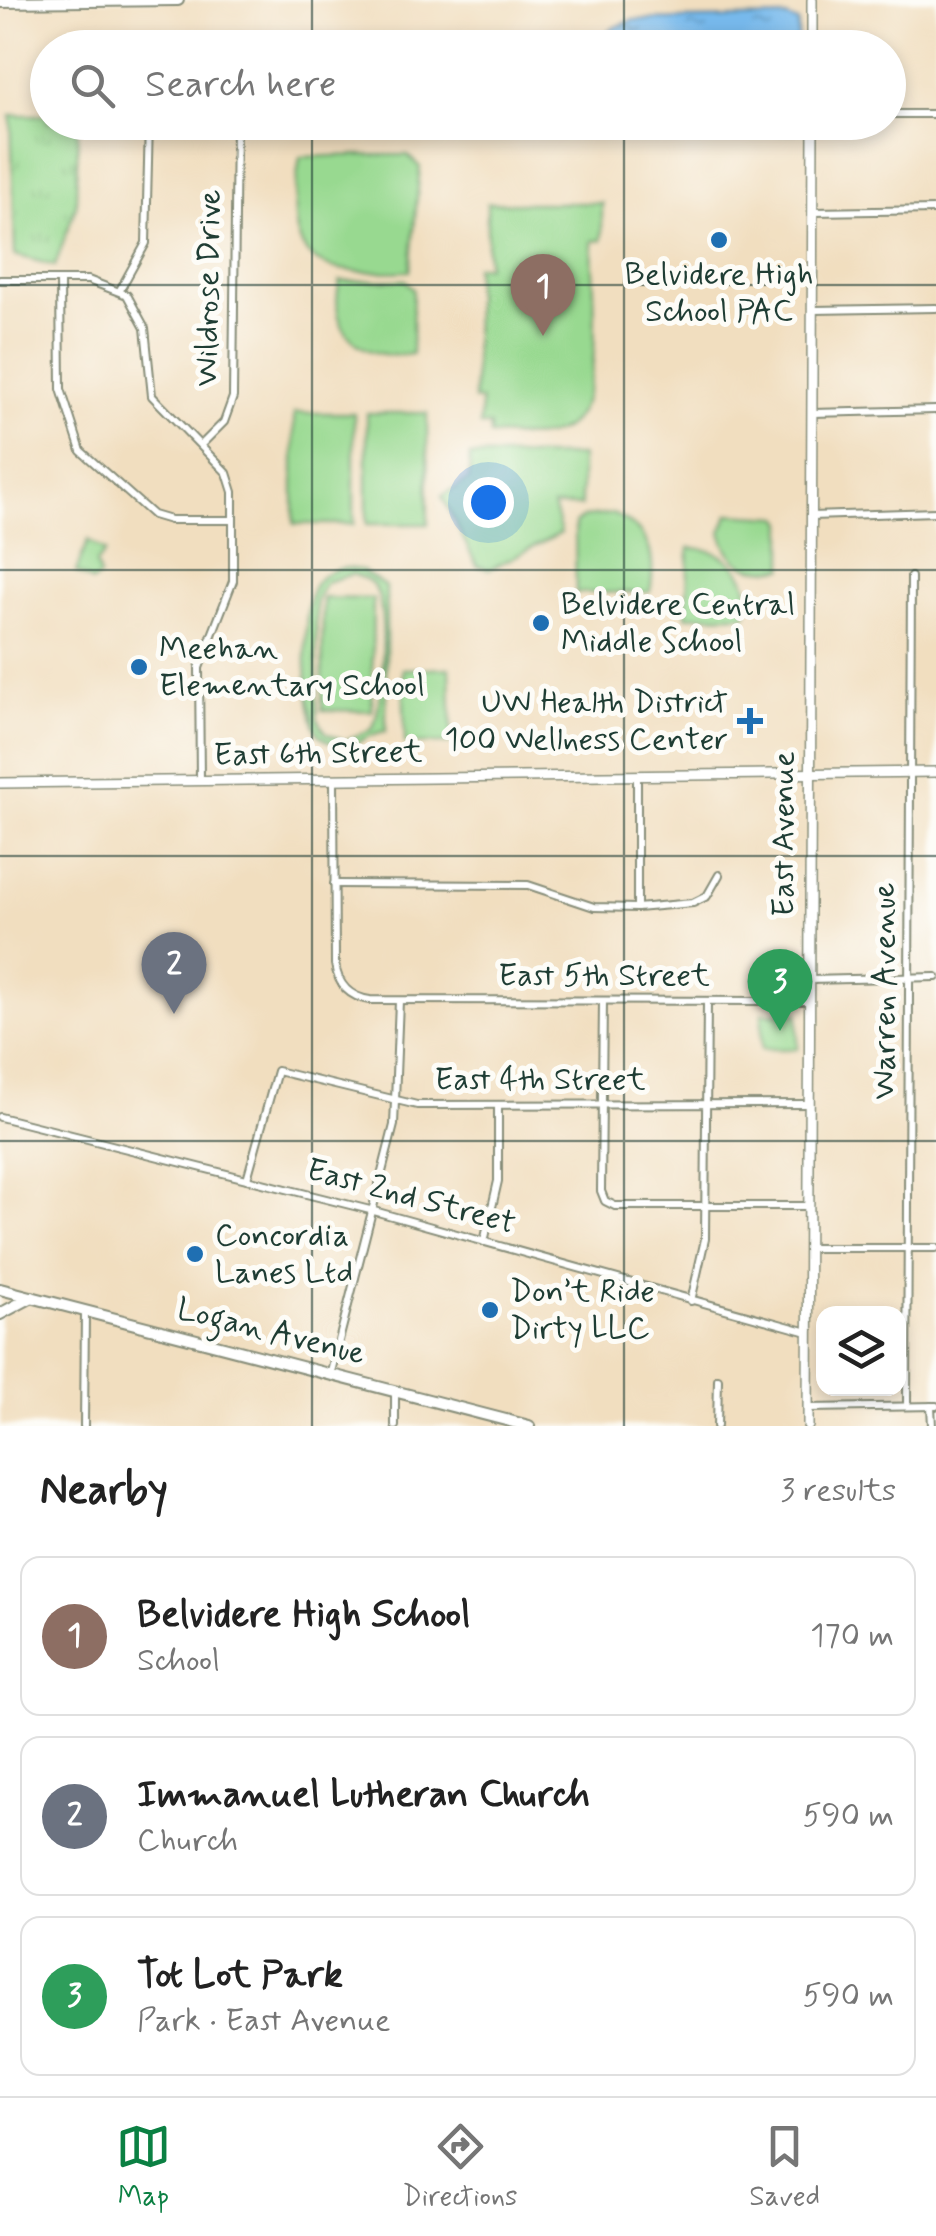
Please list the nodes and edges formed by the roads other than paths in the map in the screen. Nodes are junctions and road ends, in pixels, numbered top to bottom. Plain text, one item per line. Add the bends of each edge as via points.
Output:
1 (178, 0) edge
2 (812, 0) edge
3 (0, 2) edge
4 (812, 30) edge
5 (906, 114) edge
6 (936, 114) edge
7 (149, 140) edge
8 (236, 140) edge
9 (813, 140) edge
10 (936, 210) edge
11 (813, 212) junction
12 (0, 280) edge
13 (60, 280) junction
14 (120, 290) junction
15 (936, 308) edge
16 (813, 310) junction
17 (936, 410) edge
18 (812, 413) junction
19 (203, 443) junction
20 (936, 512) edge
21 (811, 516) junction
22 (233, 520) junction
23 (910, 577) dead end
24 (808, 772) junction
25 (911, 772) junction
26 (936, 772) edge
27 (637, 774) junction
28 (334, 779) junction
29 (200, 780) junction
30 (0, 783) edge
31 (720, 875) dead end
32 (334, 884) junction
33 (637, 908) junction
34 (936, 977) edge
35 (910, 978) junction
36 (809, 980) junction
37 (399, 1000) junction
38 (809, 1000) junction
39 (604, 1001) junction
40 (707, 1001) junction
41 (397, 1102) junction
42 (603, 1104) junction
43 (706, 1104) junction
44 (808, 1104) junction
45 (498, 1105) junction
46 (0, 1117) edge
47 (247, 1178) junction
48 (706, 1206) junction
49 (808, 1206) junction
50 (374, 1211) junction
51 (484, 1242) junction
52 (808, 1248) junction
53 (936, 1248) edge
54 (907, 1250) junction
55 (0, 1289) edge
56 (32, 1297) junction
57 (691, 1301) junction
58 (85, 1311) junction
59 (0, 1314) edge
60 (808, 1332) junction
61 (331, 1372) junction
62 (718, 1380) dead end
63 (395, 1388) junction
64 (907, 1406) junction
65 (934, 1406) edge
66 (808, 1408) junction
67 (84, 1426) edge
68 (395, 1426) edge
69 (530, 1426) edge
70 (716, 1426) edge
71 (808, 1426) edge
72 (932, 1426) edge

1 - 3 main road
2 - 4 street
5 - 6 street
7 - 14 street via 146,242
8 - 19 street, Wildrose Drive via 233,397 224,422
9 - 11 street, East Avenue
10 - 11 street
11 - 16 street, East Avenue
12 - 13 street
13 - 14 street
13 - 22 street via 61,389 81,451 153,515
14 - 19 street via 143,321 152,396
15 - 16 street
16 - 18 street, East Avenue
17 - 18 street
18 - 21 street, East Avenue
19 - 22 street via 228,473
20 - 21 street
21 - 24 street, East Avenue
22 - 29 street via 231,596 199,668
23 - 25 street, Warren Avenue
24 - 25 street, East 6th Street
24 - 27 street, East 6th Street
24 - 36 street, East Avenue
25 - 26 street, East 6th Street
25 - 35 street, Warren Avenue
27 - 28 street, East 6th Street
27 - 33 street
28 - 29 street, East 6th Street
28 - 32 street, East 5th Street
29 - 30 street, East 6th Street
31 - 33 street via 694,904
32 - 33 street via 528,884 594,907
32 - 37 street, East 5th Street via 340,982 364,1000
34 - 35 street
35 - 36 street
35 - 54 street, Warren Avenue
36 - 38 street, East Avenue
37 - 39 street, East 5th Street
37 - 41 street
38 - 40 street, East 5th Street
38 - 44 street, East Avenue
39 - 40 street, East 5th Street
39 - 42 street
40 - 43 street
41 - 45 street, East 4th Street
41 - 47 street, East 4th Street via 277,1070
41 - 50 street
42 - 43 street, East 4th Street
42 - 45 street, East 4th Street
42 - 48 street via 605,1201
43 - 44 street, East 4th Street
43 - 48 street
44 - 49 street, East Avenue
45 - 51 street via 498,1181
46 - 47 street, East 2nd Street
47 - 50 street, East 2nd Street
48 - 49 street
48 - 57 street
49 - 52 street, East Avenue
50 - 51 street, East 2nd Street
50 - 61 street
51 - 57 street, East 2nd Street
52 - 54 street
52 - 60 street, East Avenue
53 - 54 street
54 - 64 street, Warren Avenue
55 - 56 main road, Logan Avenue
56 - 58 main road, Logan Avenue
56 - 59 main road
57 - 60 street, East 2nd Street
58 - 61 main road, Logan Avenue
58 - 67 street
60 - 66 street, East Avenue
61 - 63 main road, Logan Avenue
62 - 70 street
63 - 68 street
63 - 69 main road, Logan Avenue
64 - 65 street
64 - 66 street
65 - 72 street
66 - 71 street, East Avenue

